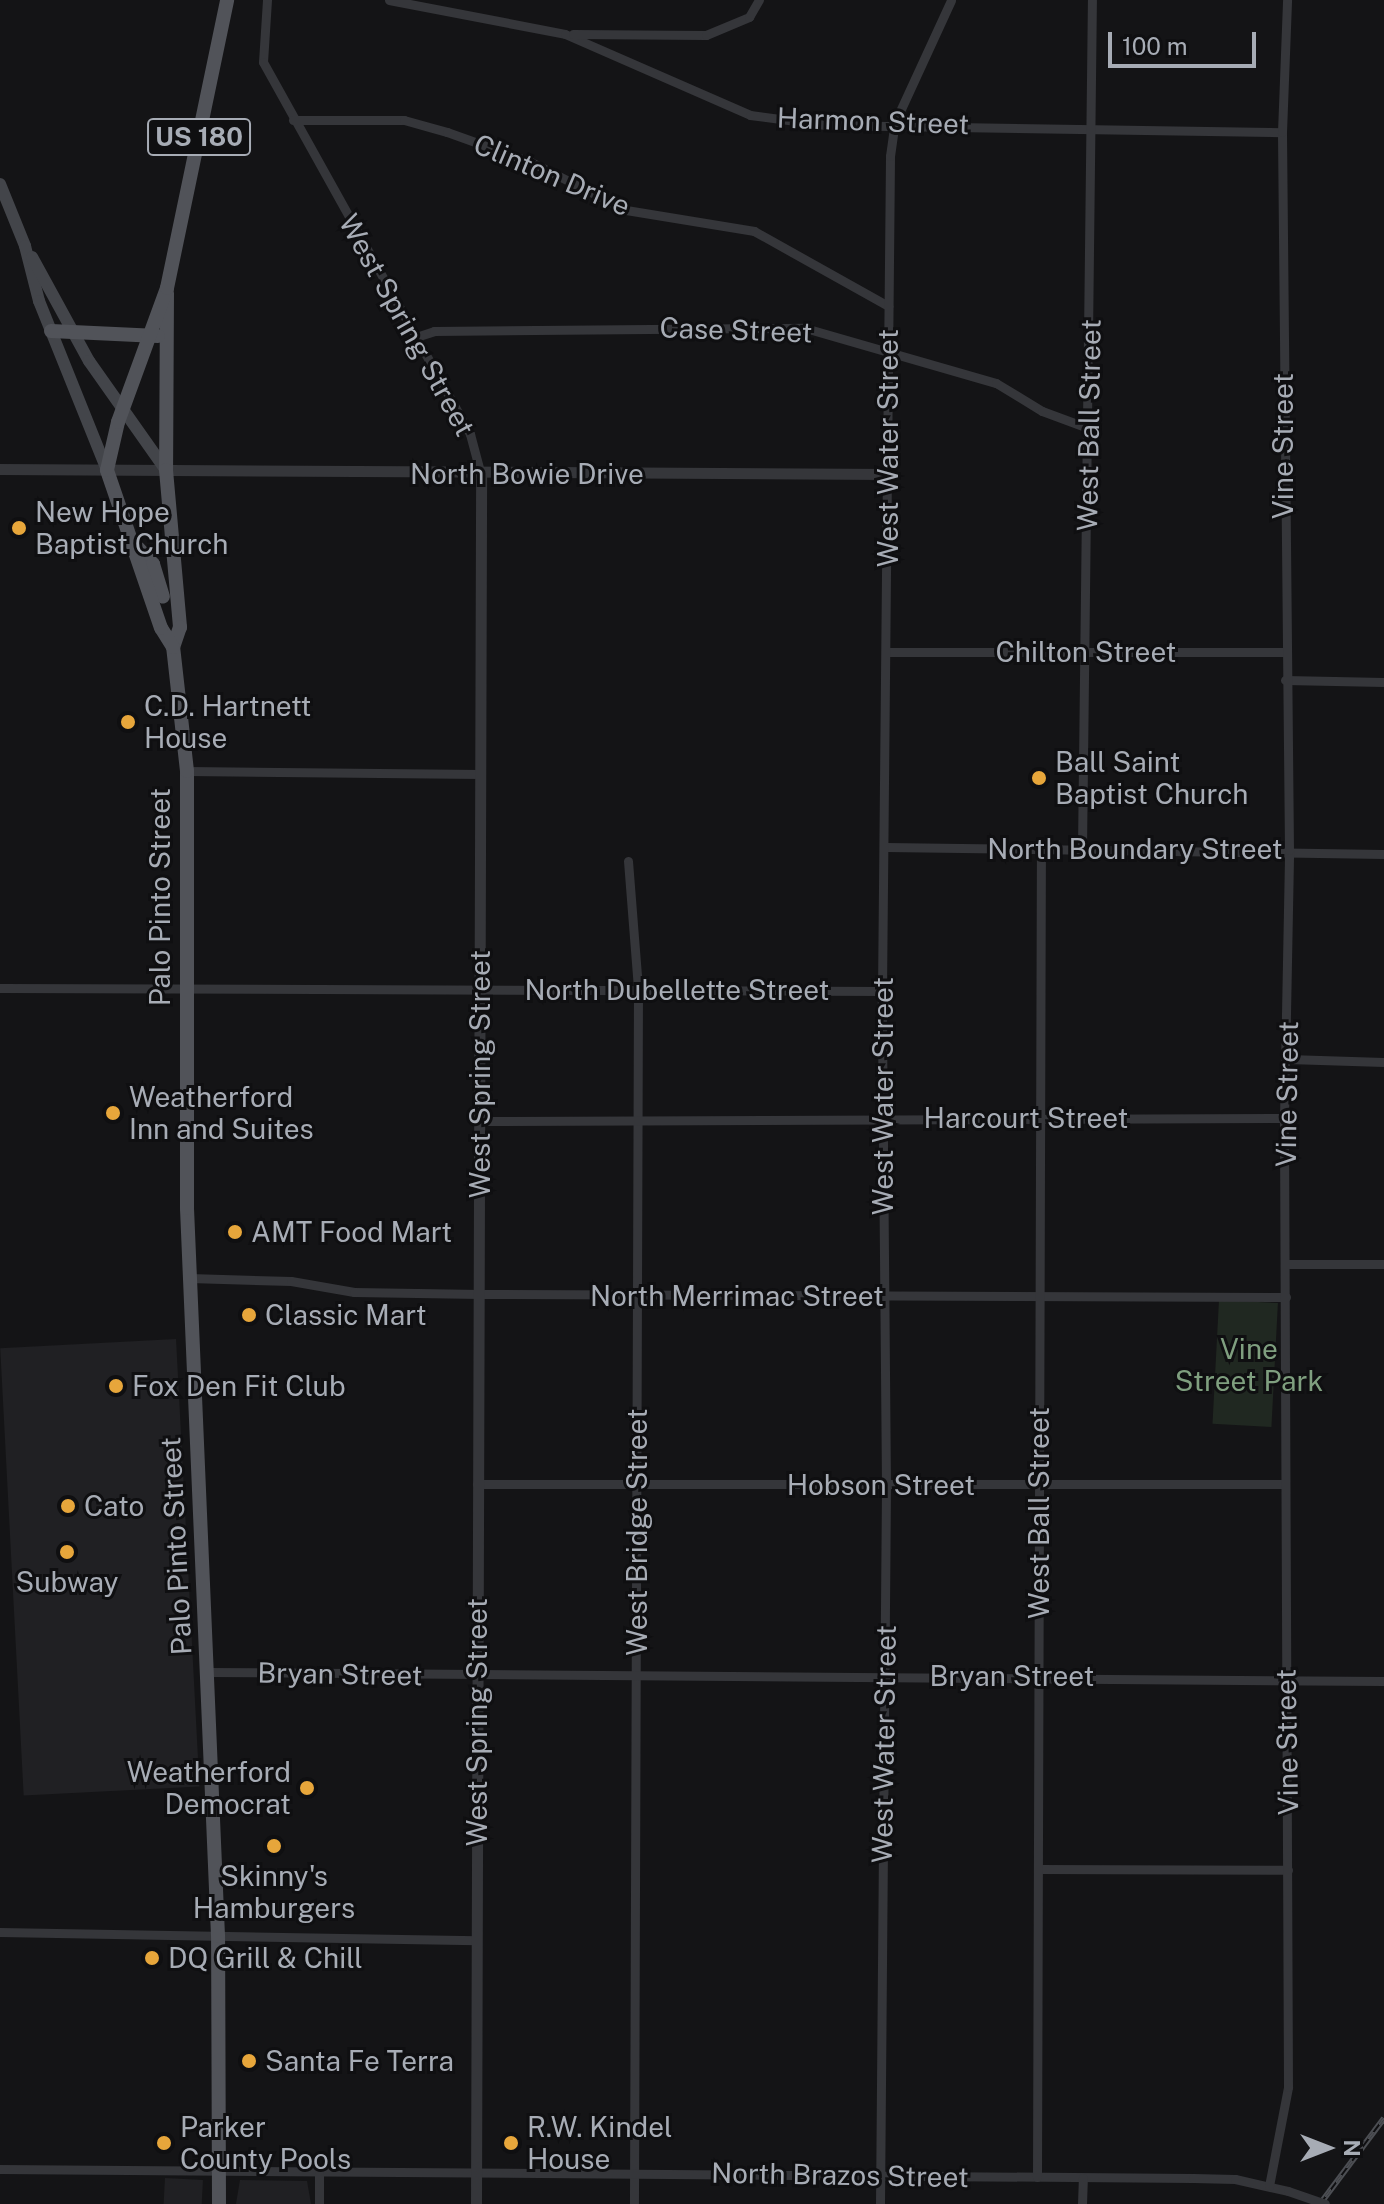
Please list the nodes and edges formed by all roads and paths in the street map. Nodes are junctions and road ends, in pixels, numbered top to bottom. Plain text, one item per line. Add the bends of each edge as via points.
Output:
1 (227, 0) edge
2 (267, 0) edge
3 (389, 0) edge
4 (759, 0) edge
5 (951, 0) edge
6 (1092, 0) edge
7 (1287, 0) edge
8 (565, 34) junction
9 (293, 120) junction
10 (895, 122) junction
11 (1093, 127) junction
12 (1282, 132) junction
13 (0, 184) edge
14 (25, 246) junction
15 (888, 306) junction
16 (51, 331) junction
17 (71, 332) junction
18 (158, 336) junction
19 (416, 337) junction
20 (890, 351) junction
21 (123, 409) junction
22 (1088, 428) junction
23 (0, 469) edge
24 (107, 470) junction
25 (166, 470) junction
26 (888, 474) junction
27 (481, 475) junction
28 (164, 596) junction
29 (173, 647) junction
30 (888, 652) junction
31 (1088, 652) junction
32 (1284, 652) junction
33 (1285, 680) junction
34 (1384, 682) edge
35 (187, 771) junction
36 (481, 774) junction
37 (886, 847) junction
38 (1041, 848) junction
39 (1082, 849) junction
40 (1289, 850) junction
41 (1384, 854) edge
42 (628, 861) dead end
43 (185, 987) junction
44 (0, 988) edge
45 (638, 989) junction
46 (480, 990) junction
47 (882, 991) junction
48 (1288, 1059) junction
49 (1384, 1062) edge
50 (1040, 1118) junction
51 (1284, 1118) junction
52 (637, 1119) junction
53 (883, 1119) junction
54 (479, 1121) junction
55 (1286, 1264) junction
56 (1384, 1264) edge
57 (189, 1278) junction
58 (480, 1294) junction
59 (638, 1296) junction
60 (885, 1296) junction
61 (1040, 1296) junction
62 (1286, 1297) junction
63 (477, 1484) junction
64 (1285, 1484) junction
65 (636, 1485) junction
66 (1039, 1485) junction
67 (886, 1486) junction
68 (208, 1672) junction
69 (636, 1674) junction
70 (477, 1675) junction
71 (886, 1675) junction
72 (1039, 1676) junction
73 (1286, 1679) junction
74 (1384, 1681) edge
75 (1038, 1869) junction
76 (1288, 1870) junction
77 (0, 1932) edge
78 (218, 1936) junction
79 (477, 1940) junction
80 (0, 2169) edge
81 (219, 2171) junction
82 (319, 2173) junction
83 (634, 2173) junction
84 (476, 2174) junction
85 (879, 2175) junction
86 (1037, 2177) junction
87 (1083, 2178) junction
88 (1269, 2186) junction
89 (219, 2204) edge
90 (319, 2204) edge
91 (476, 2204) edge
92 (634, 2204) edge
93 (880, 2204) edge
94 (1082, 2204) edge
95 (1325, 2204) edge

1 - 18 main road, US 180
2 - 9 street, West Spring Street via 263,62
3 - 8 street, Harmon Street
4 - 8 street via 749,17 706,35
5 - 10 street, West Water Street
6 - 11 street, West Ball Street
7 - 12 street, Vine Street
8 - 10 street, Harmon Street via 750,115 825,125
9 - 15 street, Clinton Drive via 404,120 447,132 531,162 626,210 754,231
9 - 19 street, West Spring Street
10 - 11 street, Harmon Street
10 - 15 street, West Water Street
11 - 12 street, Harmon Street
11 - 22 street, West Ball Street
12 - 32 street, Vine Street
13 - 14 main road
14 - 16 main road
14 - 17 main road
15 - 20 street, West Water Street
16 - 17 main road
16 - 24 main road
17 - 18 main road
17 - 21 main road
18 - 21 main road, US 180
18 - 25 main road, Palo Pinto Street
19 - 20 street, Case Street via 434,331 775,326 805,328
19 - 27 street, West Spring Street via 470,434
20 - 22 street, Case Street via 996,383 1042,411
20 - 26 street, West Water Street
21 - 24 main road, US 180
21 - 25 main road
22 - 31 street, West Ball Street
23 - 24 street, North Bowie Drive
24 - 25 street, North Bowie Drive
24 - 28 main road, Palo Pinto Street via 135,545
25 - 27 street, North Bowie Drive
25 - 28 main road, Palo Pinto Street
26 - 27 street, North Bowie Drive
26 - 30 street, West Water Street
27 - 36 street, West Spring Street
28 - 29 main road, Palo Pinto Street via 161,628
28 - 29 main road, Palo Pinto Street via 180,627
29 - 35 main road, Palo Pinto Street
30 - 31 street, Chilton Street
30 - 37 street, West Water Street
31 - 32 street, Chilton Street
31 - 39 street, West Ball Street
32 - 33 street, Vine Street
33 - 34 street
33 - 40 street, Vine Street
35 - 36 street
35 - 43 main road, Palo Pinto Street
36 - 46 street, West Spring Street
37 - 38 street, North Boundary Street
37 - 47 street, West Water Street
38 - 39 street, North Boundary Street
38 - 50 street, West Ball Street
39 - 40 street, North Boundary Street
40 - 41 street, North Boundary Street
40 - 48 street, Vine Street
42 - 45 street, West Bridge Street
43 - 44 street, North Dubellette Street
43 - 46 street, North Dubellette Street
43 - 57 main road, Palo Pinto Street
45 - 46 street, North Dubellette Street
45 - 47 street, North Dubellette Street
45 - 52 street, West Bridge Street
46 - 54 street, West Spring Street
47 - 53 street, West Water Street
48 - 49 street
48 - 51 street, Vine Street
50 - 51 street, Harcourt Street
50 - 53 street, Harcourt Street
50 - 61 street, West Ball Street
51 - 55 street, Vine Street
52 - 53 street, Harcourt Street
52 - 54 street, Harcourt Street
52 - 59 street, West Bridge Street
53 - 60 street, West Water Street
54 - 58 street, West Spring Street
55 - 56 street
55 - 62 street, Vine Street
57 - 58 street, North Merrimac Street via 291,1281 354,1292
57 - 68 main road, Palo Pinto Street
58 - 59 street, North Merrimac Street
58 - 63 street, West Spring Street
59 - 60 street, North Merrimac Street
59 - 65 street, West Bridge Street
60 - 61 street, North Merrimac Street
60 - 67 street, West Water Street
61 - 62 street, North Merrimac Street
61 - 66 street, West Ball Street
62 - 64 street, Vine Street
63 - 65 street, Hobson Street
63 - 70 street, West Spring Street
64 - 66 street, Hobson Street
64 - 73 street, Vine Street
65 - 67 street, Hobson Street
65 - 69 street, West Bridge Street
66 - 67 street, Hobson Street
66 - 72 street, West Ball Street
67 - 71 street, West Water Street
68 - 70 street, Bryan Street
68 - 78 main road, Palo Pinto Street
69 - 70 street, Bryan Street
69 - 71 street, Bryan Street
69 - 83 street, West Bridge Street
70 - 79 street, West Spring Street
71 - 72 street, Bryan Street
71 - 85 street, West Water Street
72 - 73 street, Bryan Street
72 - 75 street, West Ball Street
73 - 74 street, Bryan Street
73 - 76 street, Vine Street
75 - 76 street
75 - 86 street, West Ball Street
76 - 88 street, Vine Street via 1288,2087
77 - 78 street
78 - 79 street
78 - 81 main road, Palo Pinto Street
79 - 84 street, West Spring Street
80 - 81 street, North Brazos Street
81 - 82 street, North Brazos Street
81 - 89 main road, Palo Pinto Street
82 - 84 street, North Brazos Street
82 - 90 street
83 - 84 street, North Brazos Street
83 - 85 street, North Brazos Street
83 - 92 street, West Bridge Street
84 - 91 street, West Spring Street
85 - 86 street, North Brazos Street
85 - 93 street, West Water Street
86 - 87 street, North Brazos Street
87 - 88 street, North Brazos Street via 1235,2179
87 - 94 street
88 - 95 street, North Brazos Street, bridge

